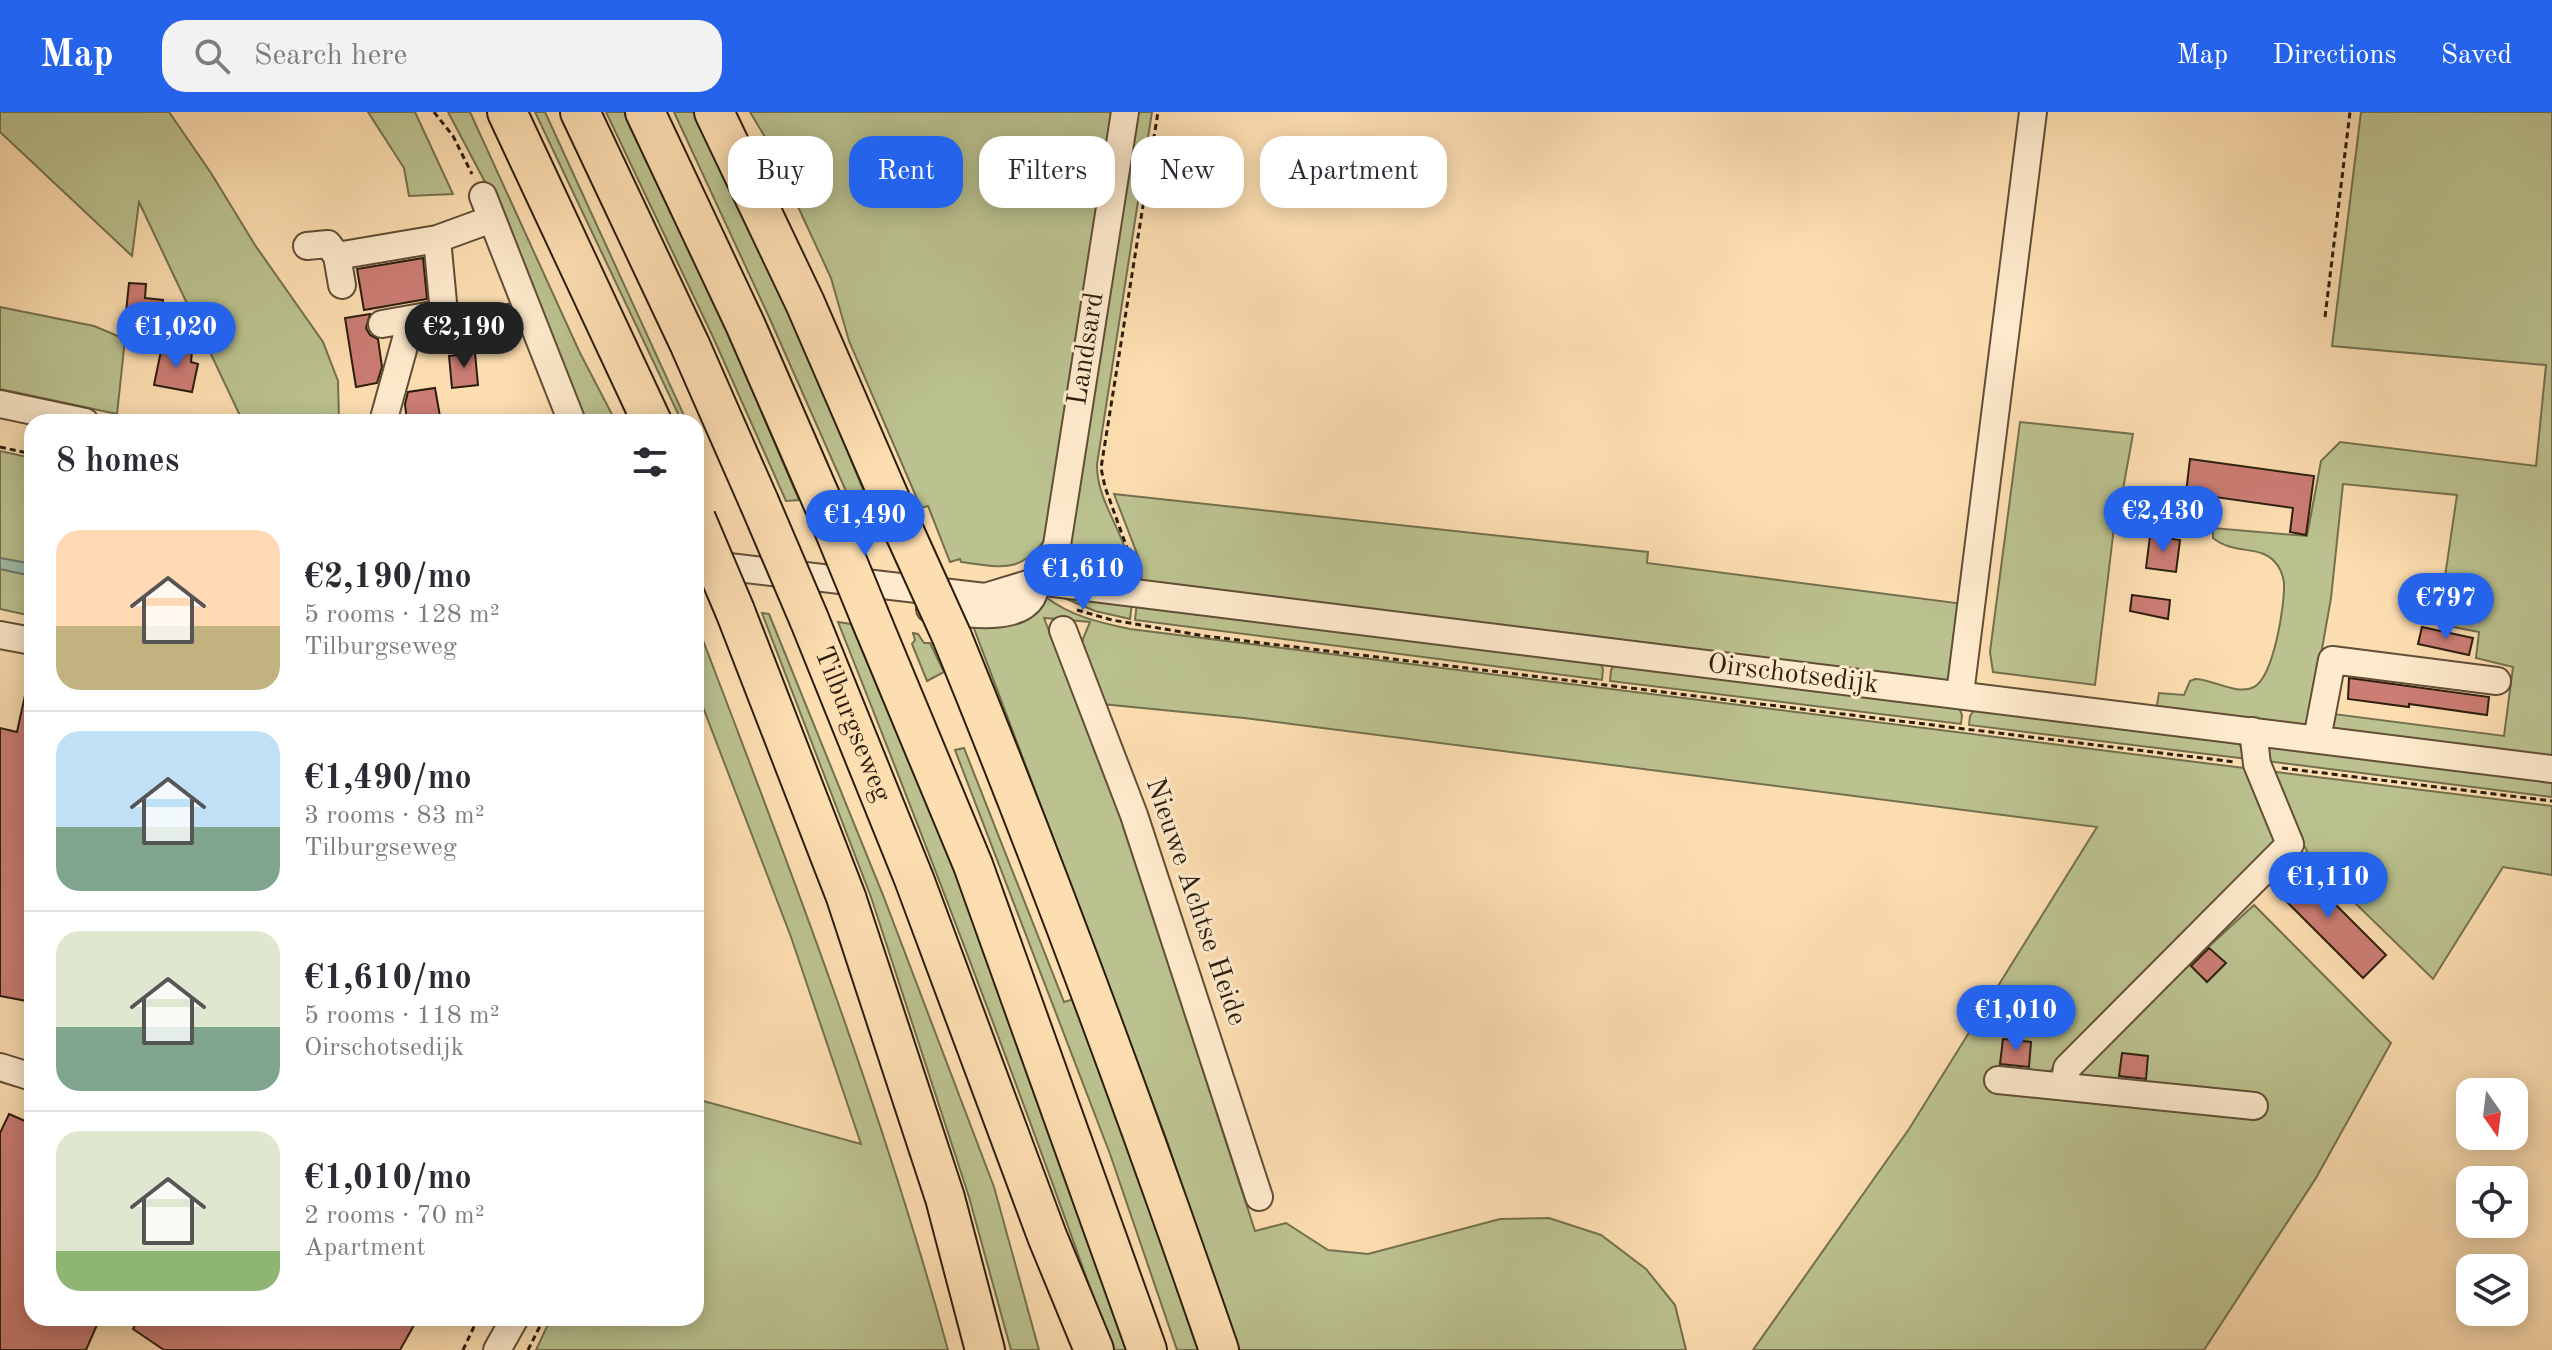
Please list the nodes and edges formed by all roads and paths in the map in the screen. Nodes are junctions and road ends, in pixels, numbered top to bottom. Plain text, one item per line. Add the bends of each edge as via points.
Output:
1 (434, 112) edge
2 (507, 112) edge
3 (580, 112) edge
4 (645, 112) edge
5 (714, 112) edge
6 (1125, 112) edge
7 (1158, 112) edge
8 (2033, 112) edge
9 (2350, 112) edge
10 (488, 207) junction
11 (437, 239) junction
12 (307, 246) dead end
13 (337, 256) junction
14 (342, 285) dead end
15 (2325, 317) dead end
16 (416, 318) junction
17 (382, 324) dead end
18 (0, 404) edge
19 (47, 414) edge
20 (385, 414) edge
21 (569, 414) edge
22 (648, 414) edge
23 (0, 447) edge
24 (24, 452) edge
25 (704, 538) edge
26 (704, 564) edge
27 (704, 579) edge
28 (1038, 581) junction
29 (1136, 593) junction
30 (1067, 619) joint
31 (0, 635) edge
32 (24, 640) edge
33 (2497, 681) dead end
34 (1960, 694) junction
35 (2253, 731) junction
36 (2317, 739) junction
37 (2257, 764) junction
38 (2552, 769) edge
39 (2552, 801) edge
40 (0, 1067) edge
41 (24, 1074) edge
42 (1998, 1080) dead end
43 (2064, 1086) junction
44 (2254, 1106) dead end
45 (1259, 1197) dead end
46 (1047, 1236) junction
47 (474, 1326) edge
48 (510, 1326) edge
49 (540, 1326) edge
50 (463, 1350) edge
51 (497, 1350) edge
52 (528, 1350) edge
53 (985, 1350) edge
54 (1069, 1350) edge
55 (1094, 1350) edge
56 (1147, 1350) edge
57 (1219, 1350) edge

1 - 10 path via 453,136
2 - 22 highway
3 - 46 highway, Tilburgseweg, bridge via 690,345 809,619 914,879
4 - 56 highway, Tilburgseweg, bridge via 745,324 973,865
5 - 57 highway, bridge via 805,303 952,637 1046,871
6 - 28 street, Landsard via 1057,545
7 - 29 path, Landsard via 1101,468 1133,561
8 - 34 street
9 - 15 path
10 - 11 street
10 - 21 street
11 - 13 street
11 - 16 street via 444,313
12 - 13 street via 328,244
13 - 14 street
16 - 17 street
16 - 20 street
18 - 19 street
23 - 24 path
25 - 53 highway, bridge via 846,897 945,1198
26 - 28 street, Oirschotsedijk via 985,597
27 - 28 street via 974,615 1020,608 1032,598
28 - 29 street, Oirschotsedijk
29 - 34 street, Oirschotsedijk
30 - 37 path, Oirschotsedijk via 1112,620 1205,636
30 - 45 street, Nieuwe Achtse Heide
31 - 32 street
33 - 36 street via 2332,660
34 - 35 street, Oirschotsedijk
35 - 36 street, Oirschotsedijk
35 - 37 street
36 - 38 street, Oirschotsedijk
37 - 39 path, Oirschotsedijk
37 - 43 street via 2290,844 2067,1068
40 - 41 street
42 - 43 street
43 - 44 street
46 - 54 highway
46 - 55 highway, Tilburgseweg
47 - 50 path
48 - 51 street
49 - 52 path

